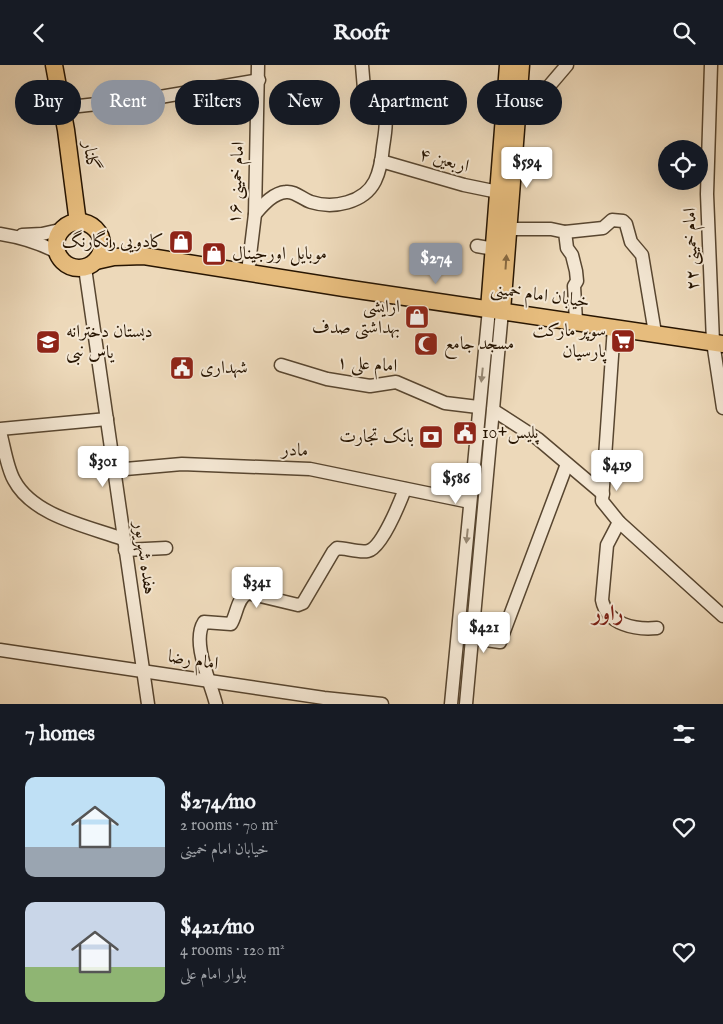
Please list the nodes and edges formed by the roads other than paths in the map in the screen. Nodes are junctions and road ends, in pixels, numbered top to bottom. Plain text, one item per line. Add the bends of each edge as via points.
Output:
1 (54, 65) edge
2 (258, 65) edge
3 (362, 65) edge
4 (508, 65) edge
5 (521, 65) edge
6 (567, 65) edge
7 (711, 65) edge
8 (56, 80) edge
9 (258, 80) edge
10 (520, 80) edge
11 (554, 80) edge
12 (175, 94) edge
13 (81, 106) edge
14 (65, 125) edge
15 (257, 125) edge
16 (517, 125) edge
17 (381, 161) junction
18 (498, 192) junction
19 (255, 214) junction
20 (71, 226) junction
21 (508, 229) junction
22 (565, 232) junction
23 (0, 234) edge
24 (100, 234) junction
25 (13, 235) junction
26 (477, 245) dead end
27 (494, 249) junction
28 (57, 252) junction
29 (144, 256) junction
30 (91, 265) junction
31 (248, 272) junction
32 (496, 310) junction
33 (576, 321) junction
34 (718, 321) edge
35 (614, 327) junction
36 (655, 333) junction
37 (718, 343) edge
38 (281, 365) dead end
39 (478, 407) junction
40 (723, 408) edge
41 (493, 410) junction
42 (107, 419) junction
43 (0, 430) edge
44 (567, 463) junction
45 (114, 470) junction
46 (405, 489) junction
47 (603, 494) junction
48 (470, 502) junction
49 (619, 522) junction
50 (124, 544) junction
51 (166, 549) dead end
52 (723, 616) edge
53 (657, 628) dead end
54 (0, 638) edge
55 (472, 638) junction
56 (5, 651) edge
57 (143, 670) junction
58 (210, 681) junction
59 (323, 701) edge
60 (148, 704) edge
61 (216, 704) edge
62 (382, 704) edge
63 (451, 704) edge
64 (466, 704) edge

1 - 8 main road, گلنار
2 - 9 street, امام خمینی ۱۶
3 - 17 street via 365,101 384,113
4 - 18 main road
5 - 10 main road
6 - 11 street
7 - 34 street, امام خمینی ۲۲ via 707,194
12 - 13 street
14 - 20 main road, گلنار
15 - 19 street, امام خمینی ۱۶
16 - 21 main road
17 - 18 street, اربعین ۴
17 - 19 street via 375,181 355,200 338,205 326,204 285,192 269,199
18 - 27 main road
19 - 31 street, امام خمینی ۱۶
20 - 24 main road via 84,223
20 - 25 street via 42,234
20 - 28 main road via 59,233
21 - 22 street
32 -> 21 main road
22 - 33 street via 576,271
22 - 36 street via 603,228 612,221 626,224 631,242 642,255
23 - 25 street
24 - 29 main road
24 - 30 main road via 101,253
25 - 28 street
26 - 27 street
27 - 32 main road
28 - 30 main road via 69,267
29 - 30 main road via 114,257
29 - 31 main road, خیابان امام خمینی
30 - 42 street, هفده شهریور
31 - 32 main road, خیابان امام خمینی
32 - 33 main road, خیابان امام خمینی
32 -> 39 street
32 - 41 street
33 - 35 main road, خیابان امام خمینی
34 - 37 street, امام خمینی ۲۲
35 - 36 main road, خیابان امام خمینی
35 - 47 street
36 - 37 main road, خیابان امام خمینی
37 - 40 street, امام خمینی ۲۲
38 - 39 street, امام علی ۱ via 327,379 370,386 396,382 445,403
39 - 48 street
41 - 44 street via 538,439
41 - 55 street
42 - 43 street
42 - 45 street, هفده شهریور
43 - 50 street via 13,480 29,500 49,513
44 - 47 street
44 - 55 street via 500,642
45 - 46 street, مادر via 182,464 310,469
45 - 50 street, هفده شهریور
46 - 48 street, مادر
46 - 58 street via 389,525 373,549 367,552 337,548 303,603 298,605 248,593 241,599 230,624 204,622 199,642
47 - 49 street via 602,501
48 -> 63 street
49 - 52 street
49 - 53 street via 606,545 603,607 613,619 624,624 643,629
50 - 51 street
50 - 57 street, هفده شهریور
54 - 56 street
55 - 64 street
56 - 57 street, امام رضا
57 - 58 street, امام رضا
57 - 60 street, هفده شهریور
58 - 59 street, امام رضا
58 - 61 street
59 - 62 street, امام رضا

